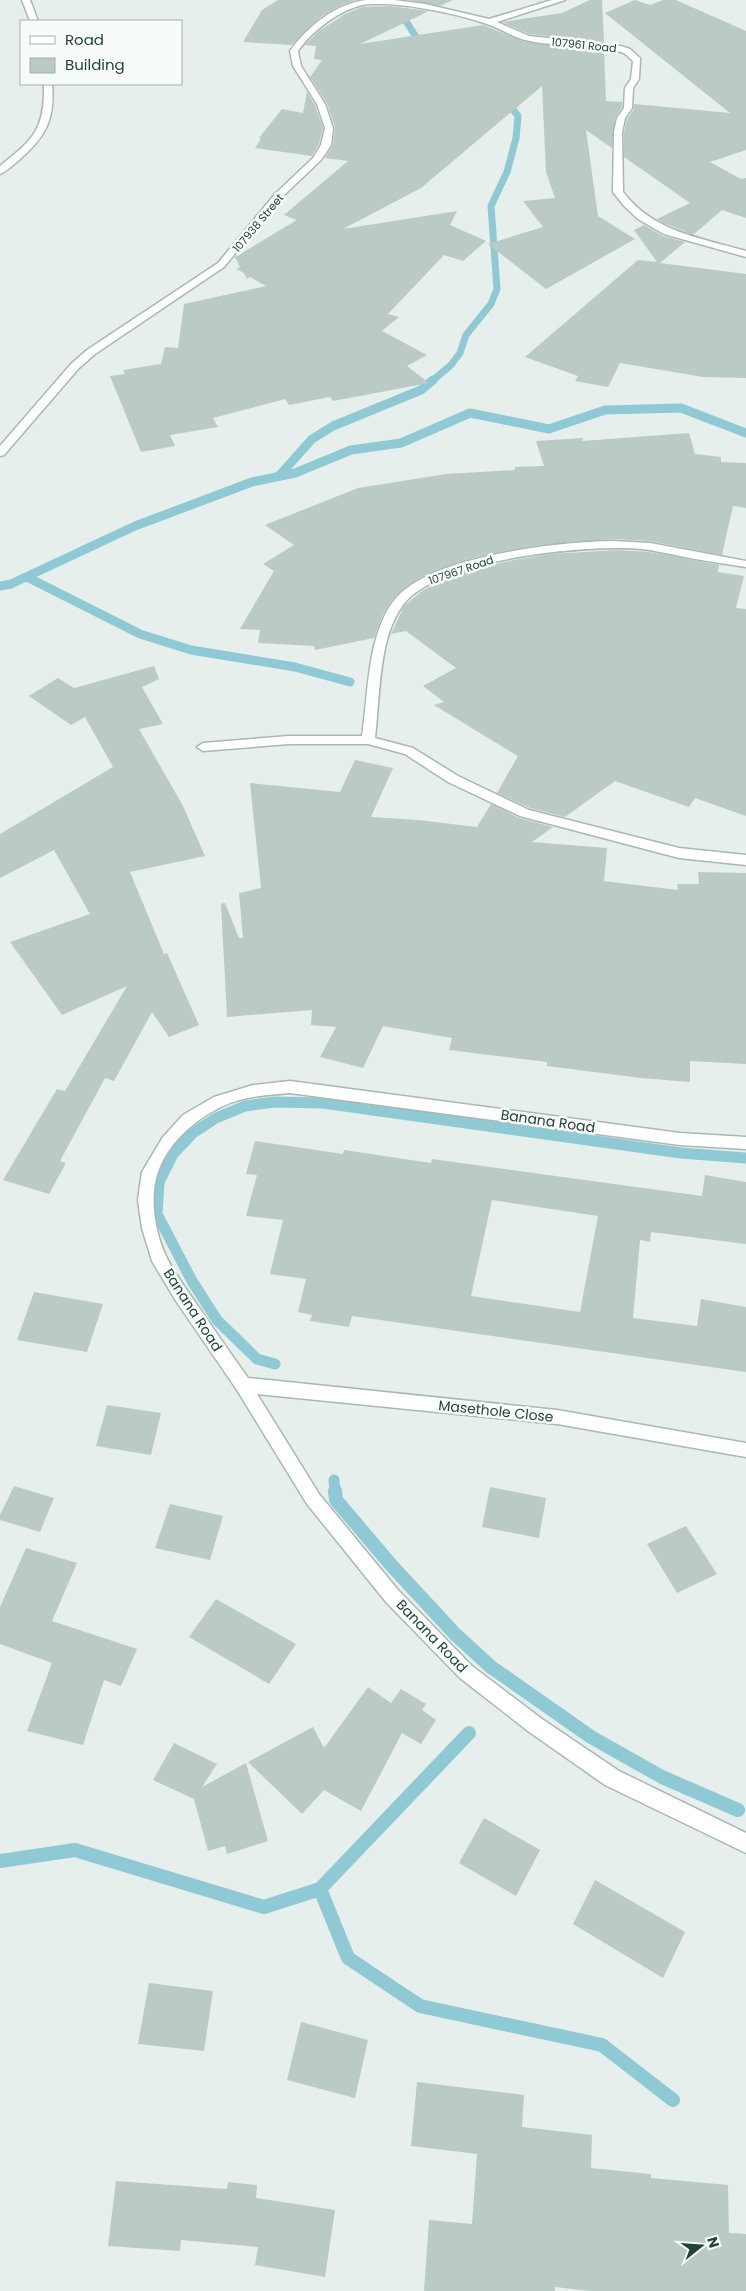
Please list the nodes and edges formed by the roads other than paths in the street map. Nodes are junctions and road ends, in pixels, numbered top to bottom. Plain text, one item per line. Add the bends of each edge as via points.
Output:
1 (26, 0) edge
2 (561, 0) edge
3 (34, 20) edge
4 (488, 22) junction
5 (48, 85) edge
6 (0, 171) edge
7 (746, 254) edge
8 (0, 452) edge
9 (746, 564) edge
10 (368, 740) junction
11 (203, 747) dead end
12 (746, 860) edge
13 (746, 1143) edge
14 (243, 1385) junction
15 (746, 1450) edge
16 (746, 1842) edge

1 - 3 street
2 - 4 street
4 - 7 street, 107961 Road via 527,38 606,46 632,54 637,60 637,69 629,88 628,108 621,118 618,132 618,192 641,217 667,232
4 - 8 street, 107938 Street via 425,6 373,1 338,11 304,37 298,43 294,59 321,104 329,128 326,145 316,160 278,196 221,265 90,352
5 - 6 street via 48,117 43,128 32,145
9 - 10 street, 107967 Road via 636,545 586,545 544,548 492,559 440,575 414,587 397,604 386,627
10 - 11 street via 298,740
10 - 12 street via 409,751 453,779 525,813 679,853
13 - 14 street, Banana Road via 680,1139 290,1087 253,1091 219,1101 188,1119 168,1141 150,1172 146,1200 158,1256
14 - 15 street, Masethole Close via 557,1417
14 - 16 street, Banana Road via 314,1499 392,1596 466,1672 535,1726 612,1778

